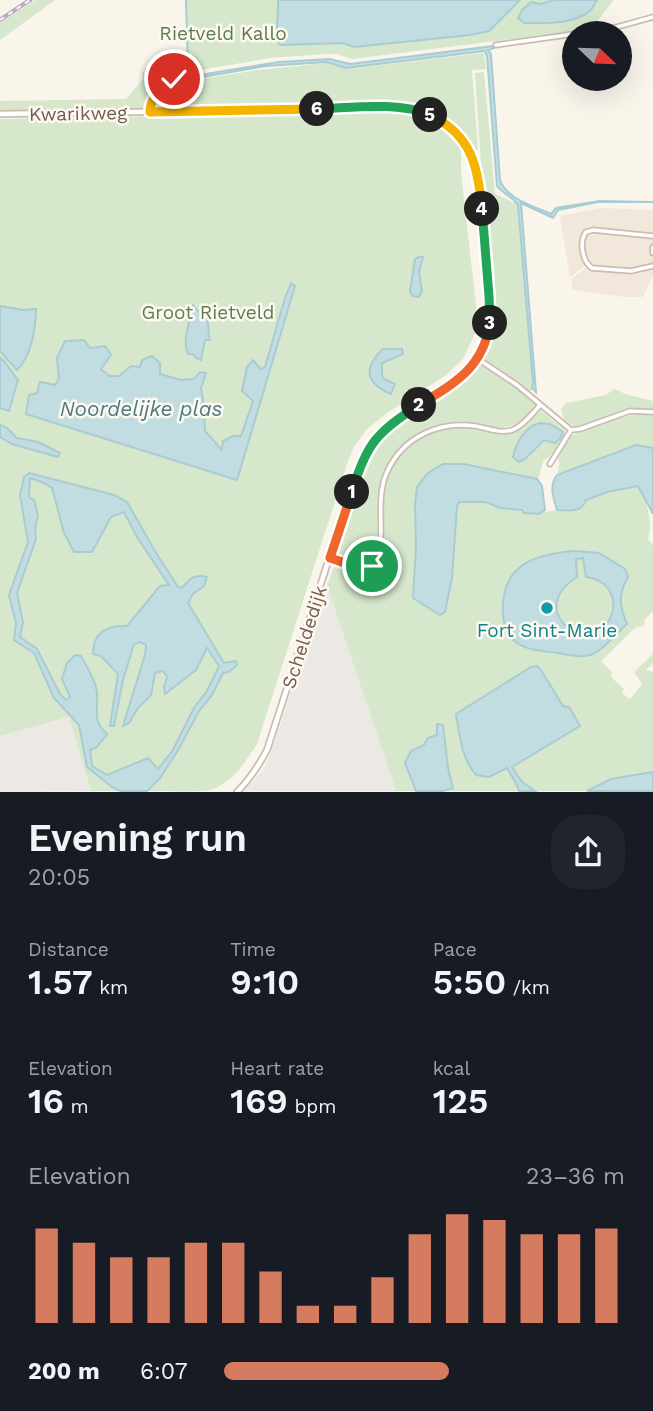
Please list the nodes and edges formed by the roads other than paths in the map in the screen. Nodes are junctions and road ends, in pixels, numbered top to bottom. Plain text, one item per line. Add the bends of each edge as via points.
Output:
1 (653, 17) edge
2 (632, 23) edge
3 (562, 36) edge
4 (496, 45) dead end
5 (191, 75) dead end
6 (150, 112) junction
7 (0, 114) edge
8 (653, 236) edge
9 (653, 247) edge
10 (653, 253) edge
11 (653, 266) edge
12 (477, 360) junction
13 (540, 405) junction
14 (653, 412) edge
15 (571, 429) junction
16 (550, 464) dead end
17 (330, 558) junction
18 (237, 792) edge

1 - 2 street
3 - 4 street
5 - 6 street via 174,79 163,88 151,101
6 - 7 street, Kwarikweg
6 - 12 street, Kwarikweg via 394,107 425,113 449,127 464,142 479,180 491,316
8 - 11 street via 593,230 582,240 586,262 592,268 631,271
9 - 10 street
12 - 13 street
12 - 17 street, Scheldedijk via 452,385 393,422 368,449
13 - 15 street
13 - 17 street via 510,430 452,425 422,433 394,458 386,474 376,563 360,568
14 - 15 street via 630,411
15 - 16 street
17 - 18 street, Scheldedijk via 267,750

